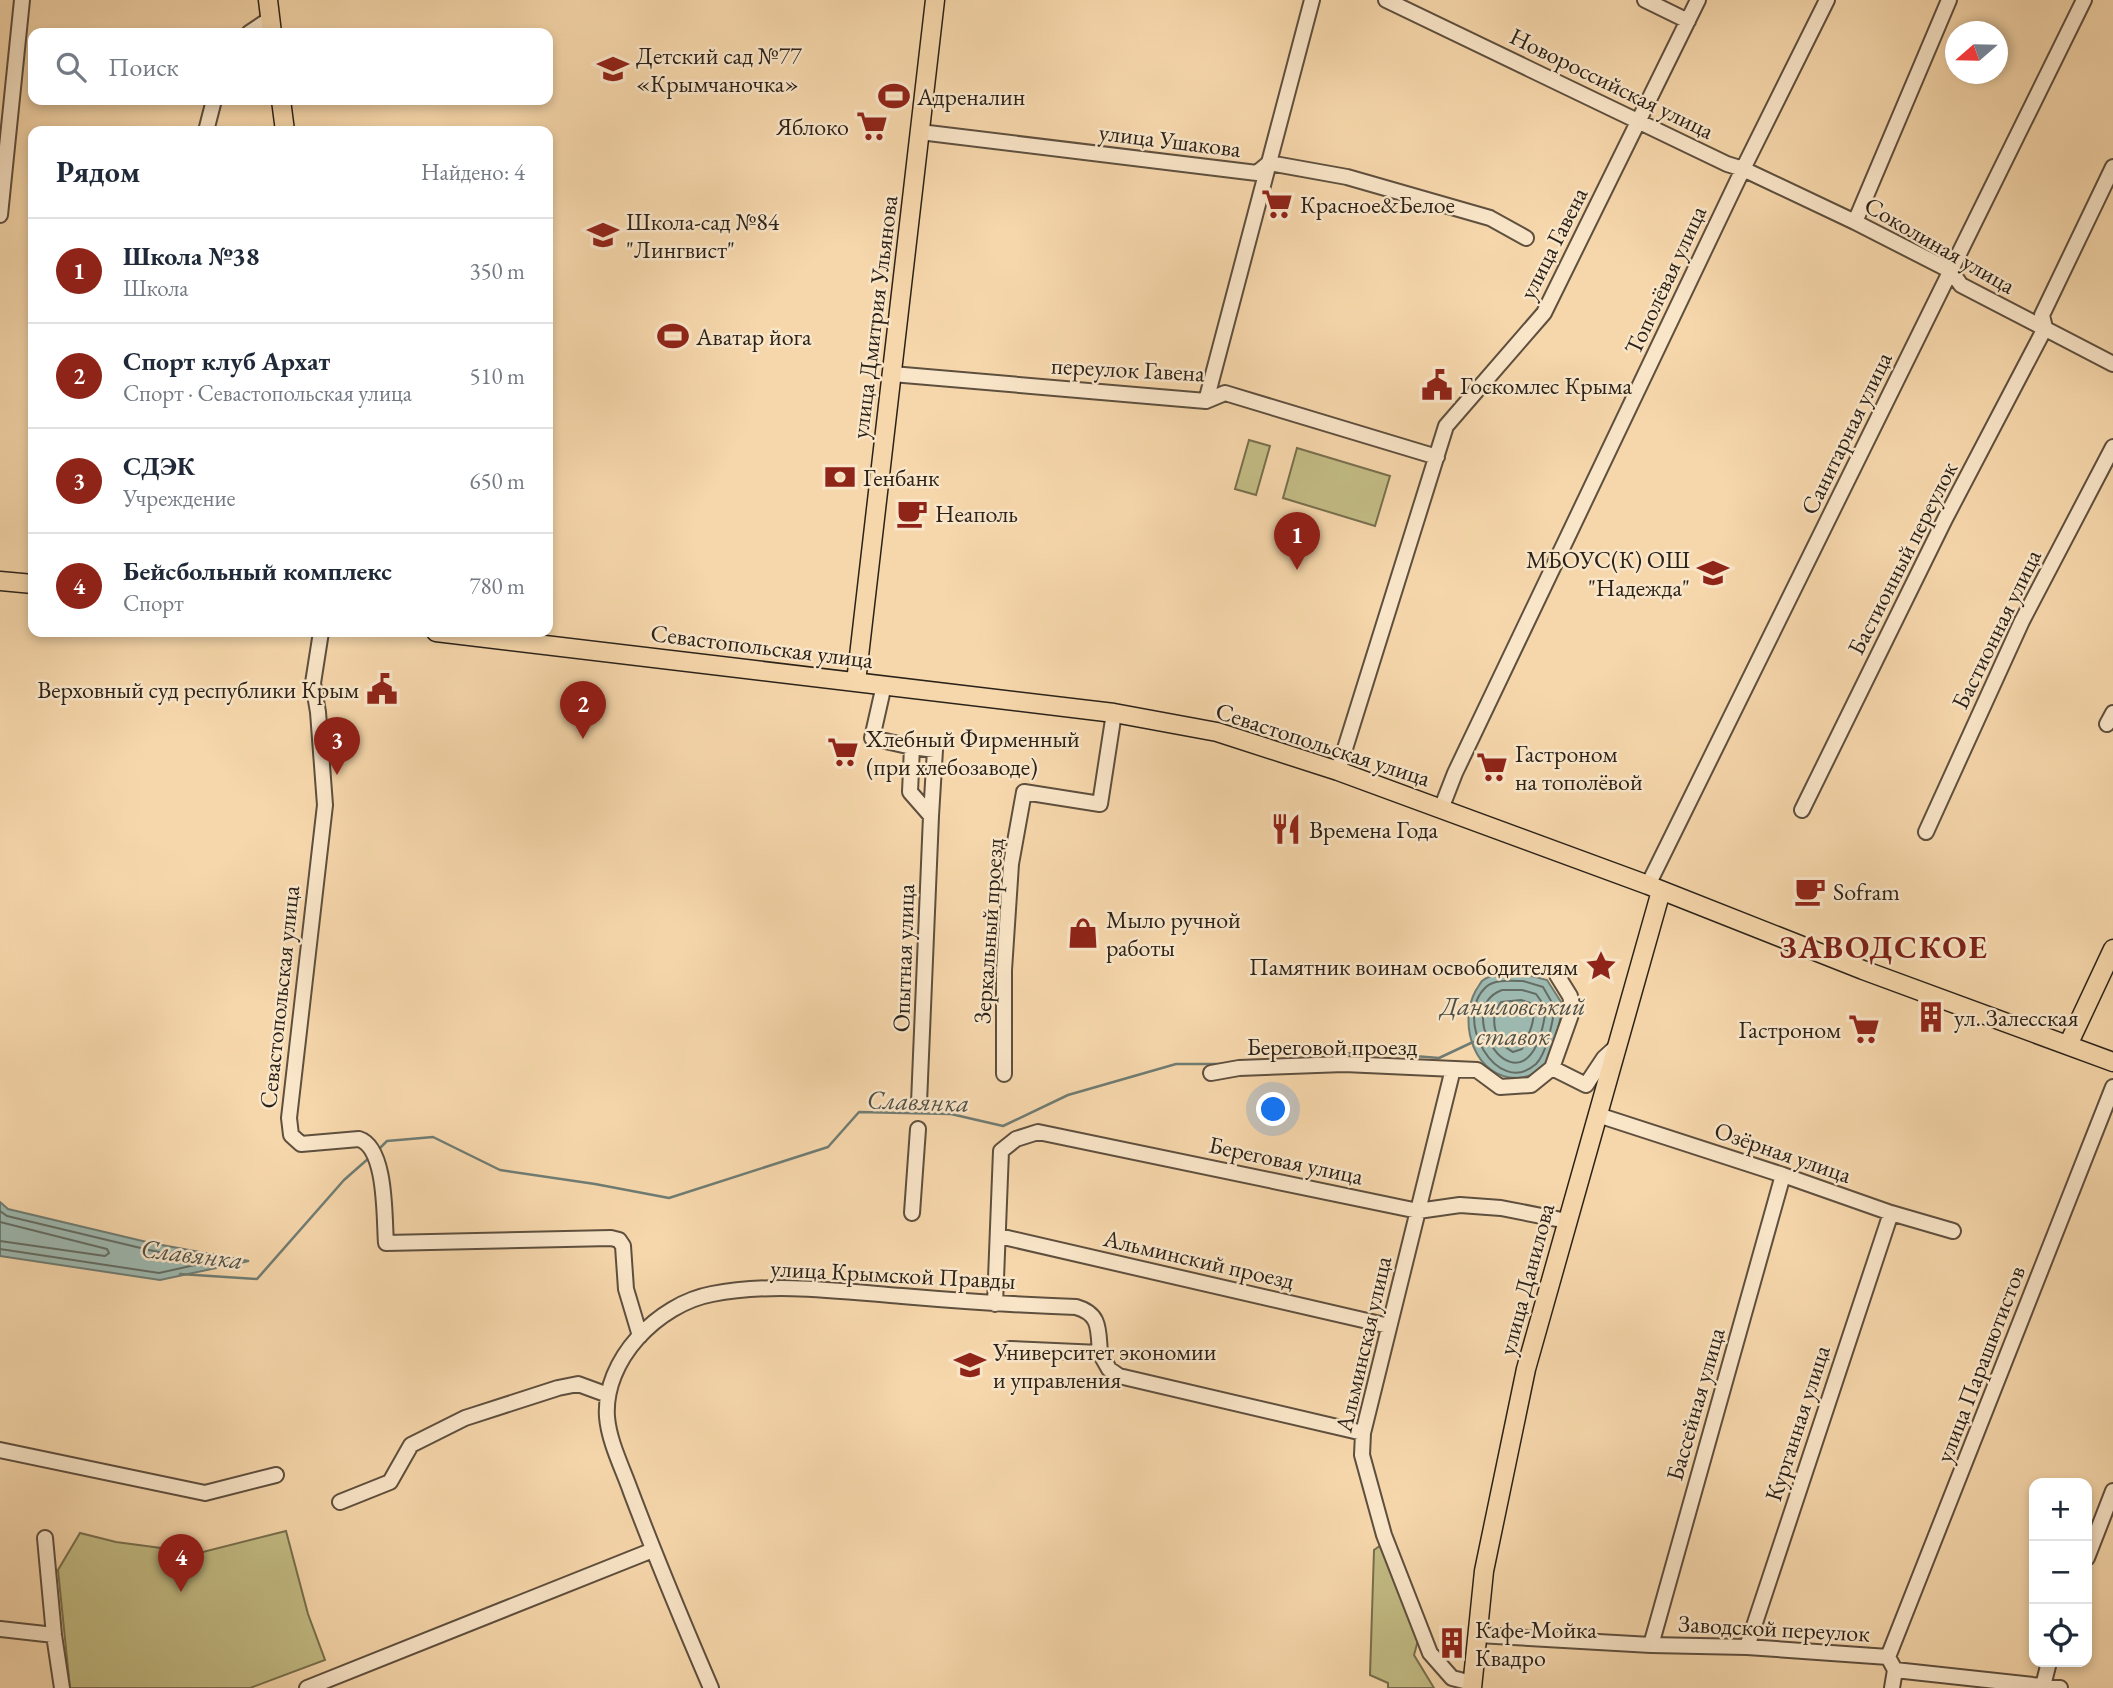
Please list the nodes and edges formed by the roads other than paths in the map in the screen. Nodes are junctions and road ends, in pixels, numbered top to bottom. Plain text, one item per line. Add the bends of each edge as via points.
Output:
1 (22, 0) edge
2 (268, 0) edge
3 (935, 0) edge
4 (1312, 0) edge
5 (1386, 0) edge
6 (1645, 0) edge
7 (1698, 0) edge
8 (1828, 0) edge
9 (1949, 0) edge
10 (2084, 0) edge
11 (1688, 21) junction
12 (271, 26) edge
13 (213, 105) edge
14 (282, 105) edge
15 (1640, 120) junction
16 (207, 126) edge
17 (284, 126) edge
18 (920, 132) junction
19 (1269, 163) junction
20 (2113, 167) edge
21 (1743, 169) junction
22 (0, 215) edge
23 (1856, 222) junction
24 (1526, 238) dead end
25 (1951, 271) junction
26 (2045, 328) junction
27 (2113, 364) edge
28 (892, 374) junction
29 (1206, 401) junction
30 (2113, 447) edge
31 (1437, 457) junction
32 (0, 581) edge
33 (28, 584) edge
34 (320, 637) edge
35 (478, 637) edge
36 (856, 682) junction
37 (884, 685) junction
38 (1114, 713) junction
39 (912, 747) junction
40 (1339, 771) junction
41 (1441, 809) junction
42 (1802, 810) dead end
43 (931, 816) junction
44 (1926, 832) dead end
45 (1655, 888) junction
46 (2113, 949) edge
47 (1557, 975) dead end
48 (2068, 1045) junction
49 (1618, 1046) junction
50 (2113, 1062) edge
51 (1552, 1068) junction
52 (1453, 1069) junction
53 (1211, 1073) dead end
54 (1004, 1074) dead end
55 (2113, 1087) edge
56 (919, 1103) dead end
57 (1598, 1115) junction
58 (918, 1129) dead end
59 (1783, 1175) junction
60 (1418, 1211) junction
61 (912, 1213) dead end
62 (1891, 1213) junction
63 (1567, 1221) junction
64 (1953, 1231) dead end
65 (999, 1236) junction
66 (995, 1304) junction
67 (1390, 1326) junction
68 (640, 1336) junction
69 (1010, 1349) dead end
70 (1100, 1353) junction
71 (608, 1395) junction
72 (1363, 1433) junction
73 (0, 1450) edge
74 (276, 1475) dead end
75 (2113, 1491) edge
76 (340, 1502) dead end
77 (45, 1538) dead end
78 (2092, 1545) edge
79 (653, 1550) junction
80 (0, 1629) edge
81 (1478, 1635) junction
82 (54, 1636) junction
83 (1651, 1645) junction
84 (1747, 1647) junction
85 (1892, 1664) junction
86 (2048, 1667) edge
87 (1472, 1686) edge
88 (2043, 1686) junction
89 (62, 1688) edge
90 (307, 1688) edge
91 (711, 1688) edge
92 (1892, 1688) edge
93 (2060, 1688) edge

1 - 22 street
2 - 12 main road
3 - 18 main road, улица Дмитрия Ульянова
4 - 19 street
5 - 15 street, Новороссийская улица
6 - 11 street
7 - 11 street, улица Гавена
8 - 21 street, Тополёвая улица
9 - 23 street
10 - 25 street, Санитарная улица
11 - 15 street, улица Гавена
13 - 16 street
14 - 17 main road
15 - 21 street, Новороссийская улица
15 - 31 street, улица Гавена via 1544,313 1446,426
18 - 19 street, улица Ушакова via 1256,173
18 - 28 main road, улица Дмитрия Ульянова
19 - 24 street, улица Ушакова via 1347,177 1481,215
19 - 29 street
20 - 26 street, Бастионный переулок via 2042,315
21 - 23 street, Соколиная улица
21 - 41 street, Тополёвая улица
23 - 25 street, Соколиная улица
25 - 26 street, Соколиная улица via 1961,285
25 - 45 street, Санитарная улица
26 - 27 street, Соколиная улица
26 - 42 street, Бастионный переулок
28 - 29 street, переулок Гавена
28 - 36 main road, улица Дмитрия Ульянова
29 - 31 street, переулок Гавена via 1225,393
30 - 44 street, Бастионная улица via 2022,621
31 - 40 street, улица Гавена
32 - 33 main road
34 - 68 street, Севастопольская улица via 313,683 325,804 289,1118 291,1135 301,1144 366,1142 380,1170 386,1244 619,1240 626,1289
35 - 36 main road, Севастопольская улица
36 - 37 main road, Севастопольская улица
37 - 38 main road, Севастопольская улица
37 - 39 street, Опытная улица via 872,738
38 - 40 main road, Севастопольская улица via 1217,732
38 - 54 street, Зеркальный проезд via 1100,804 1024,792 1011,864
39 - 43 street via 909,792
39 - 43 street, Опытная улица via 935,750
40 - 41 main road, Севастопольская улица
41 - 45 main road, Севастопольская улица
43 - 56 street, Опытная улица
45 - 48 main road, Севастопольская улица
45 - 49 main road, улица Данилова
46 - 48 main road
47 - 51 street via 1573,1009
48 - 50 main road, Севастопольская улица
49 - 51 street via 1586,1085
49 - 57 main road, улица Данилова
51 - 52 street, Береговой проезд via 1531,1085 1500,1087 1477,1070
52 - 53 street, Береговой проезд via 1344,1064
52 - 60 street, Альминская улица
55 - 85 street, улица Парашютистов
57 - 59 street, Озёрная улица
57 - 63 main road, улица Данилова
58 - 61 street
59 - 62 street, Озёрная улица
59 - 83 street, Бассейная улица
60 - 63 street, Береговая улица via 1460,1205
60 - 65 street, Береговая улица via 1038,1132 1016,1139 1001,1151
60 - 67 street, Альминская улица
62 - 64 street, Озёрная улица
62 - 84 street, Курганная улица
63 - 81 main road, улица Данилова via 1526,1370 1496,1506
65 - 66 street
65 - 67 street, Альминский проезд
66 - 68 street, улица Крымской Правды via 838,1290 759,1289 692,1300 673,1308
66 - 70 street, улица Крымской Правды via 1087,1310 1094,1315
67 - 72 street, Альминская улица
68 - 71 street, улица Крымской Правды via 625,1355
69 - 70 street
70 - 72 street via 1119,1376
71 - 76 street via 578,1384 465,1418 411,1445 390,1482
71 - 79 street, улица Крымской Правды via 613,1444
72 - 87 street, Альминская улица via 1362,1455 1384,1535 1430,1653 1452,1678
73 - 74 street via 205,1493
75 - 78 street
77 - 82 street
79 - 90 street
79 - 91 street, улица Крымской Правды
80 - 82 street
81 - 83 street, Заводской переулок
81 - 87 main road, улица Данилова
82 - 89 street
83 - 84 street, Заводской переулок
84 - 85 street, Заводской переулок
85 - 88 street, Заводской переулок
85 - 92 street, улица Парашютистов
86 - 88 street
88 - 93 street, Заводской переулок

